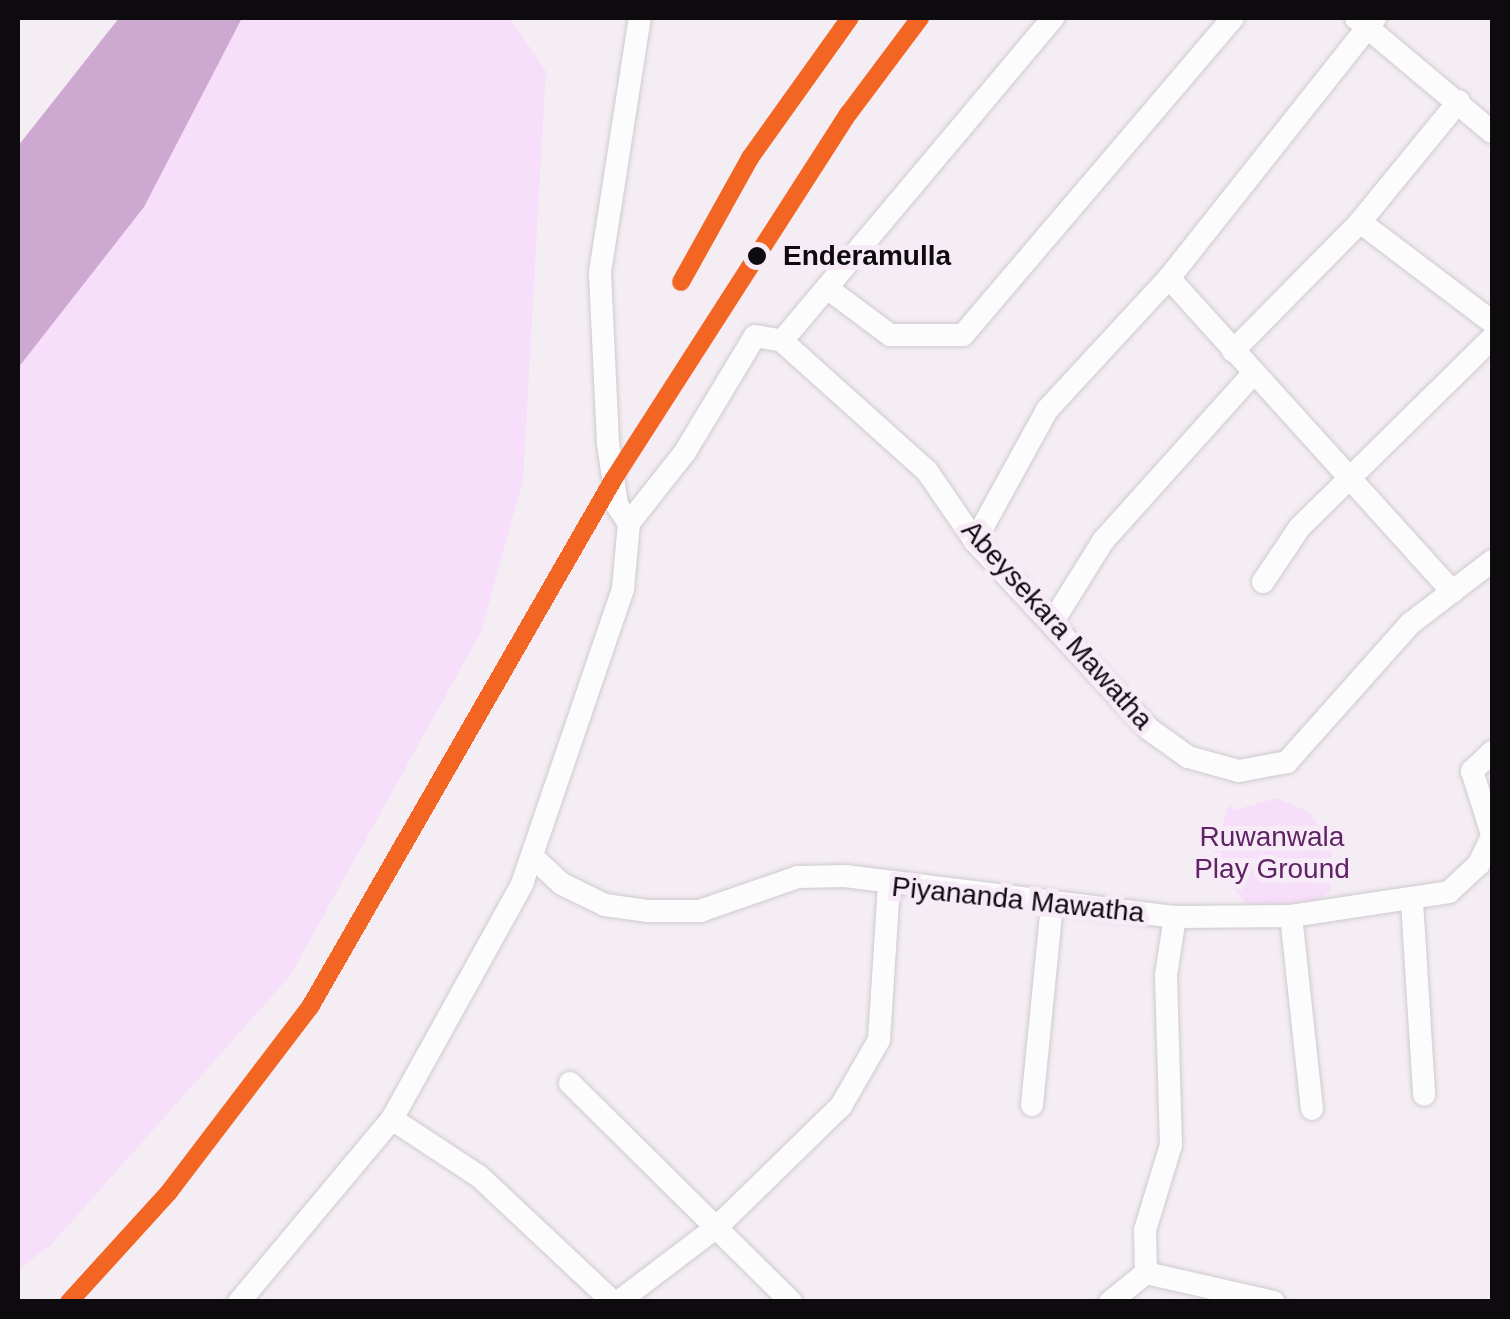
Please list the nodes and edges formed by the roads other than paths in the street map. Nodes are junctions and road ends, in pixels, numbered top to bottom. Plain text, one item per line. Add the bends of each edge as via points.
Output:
1 (640, 18) edge
2 (1053, 18) edge
3 (1234, 18) edge
4 (1366, 21) edge
5 (1459, 102) junction
6 (1492, 132) edge
7 (1360, 222) junction
8 (1169, 278) junction
9 (827, 288) junction
10 (1492, 322) edge
11 (1492, 338) edge
12 (782, 341) junction
13 (1233, 351) junction
14 (1254, 374) junction
15 (1350, 478) junction
16 (628, 523) junction
17 (975, 540) junction
18 (1492, 561) edge
19 (1263, 582) dead end
20 (1454, 592) junction
21 (1052, 622) junction
22 (1492, 752) edge
23 (1492, 835) edge
24 (535, 859) junction
25 (889, 887) junction
26 (1412, 902) junction
27 (1052, 903) junction
28 (1291, 916) junction
29 (1175, 917) junction
30 (570, 1083) dead end
31 (1424, 1095) dead end
32 (1032, 1105) dead end
33 (1312, 1108) dead end
34 (392, 1119) junction
35 (718, 1226) junction
36 (1146, 1273) junction
37 (238, 1302) edge
38 (615, 1302) edge
39 (790, 1302) edge
40 (1110, 1302) edge
41 (1274, 1302) edge

1 - 16 street via 600,272 612,480
2 - 9 street
3 - 9 street via 963,335 890,335
4 - 5 street
4 - 8 street
5 - 6 street
5 - 7 street
7 - 10 street
7 - 13 street
8 - 13 street
8 - 17 street via 1046,410
9 - 12 street
11 - 15 street
12 - 16 street via 755,336 685,452
12 - 17 street, Abeysekara Mawatha via 927,471
13 - 14 street
14 - 15 street
14 - 21 street via 1103,541
15 - 19 street via 1300,527
15 - 20 street
16 - 24 street via 623,589
17 - 21 street, Abeysekara Mawatha
18 - 20 street, Abeysekara Mawatha
20 - 21 street, Abeysekara Mawatha via 1411,624 1287,762 1239,771 1188,757 1149,729
22 - 23 street via 1472,770
23 - 26 street, Piyananda Mawatha via 1480,864 1449,892
24 - 25 street, Piyananda Mawatha via 562,884 605,905 647,911 700,911 798,877 844,876
24 - 34 street
25 - 27 street, Piyananda Mawatha
25 - 35 street via 880,1040 842,1106
26 - 28 street, Piyananda Mawatha
26 - 31 street
27 - 29 street, Piyananda Mawatha
27 - 32 street
28 - 29 street, Piyananda Mawatha
28 - 33 street
29 - 36 street via 1166,975 1172,1145 1145,1230
30 - 35 street
34 - 37 street
34 - 38 street via 480,1176
35 - 38 street
35 - 39 street
36 - 40 street
36 - 41 street

